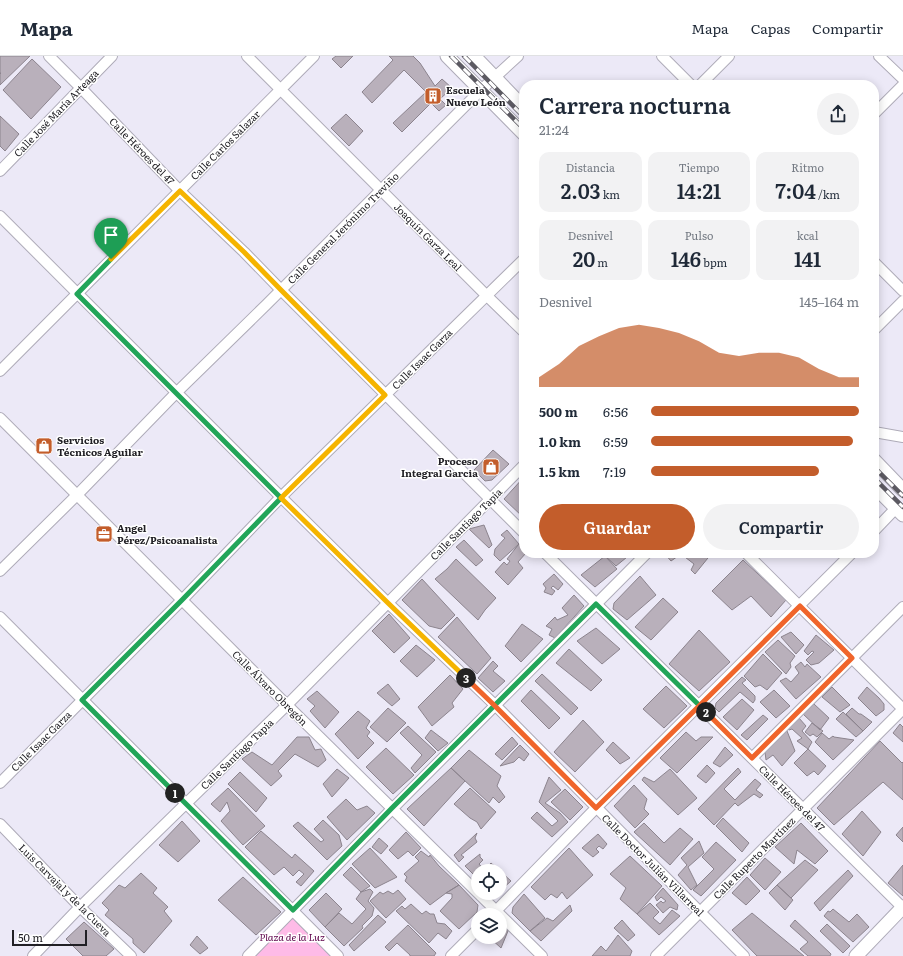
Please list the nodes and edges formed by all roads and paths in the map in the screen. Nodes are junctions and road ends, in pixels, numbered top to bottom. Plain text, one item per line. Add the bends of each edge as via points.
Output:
1 (49, 56) edge
2 (112, 56) edge
3 (247, 56) edge
4 (314, 56) edge
5 (447, 56) edge
6 (474, 56) edge
7 (518, 56) edge
8 (662, 56) edge
9 (729, 56) edge
10 (879, 56) edge
11 (494, 77) junction
12 (903, 79) edge
13 (686, 80) edge
14 (705, 80) edge
15 (903, 86) edge
16 (81, 88) junction
17 (281, 89) junction
18 (481, 90) junction
19 (519, 103) edge
20 (879, 109) edge
21 (519, 129) edge
22 (0, 171) edge
23 (381, 190) junction
24 (180, 191) junction
25 (0, 216) edge
26 (519, 264) edge
27 (879, 267) edge
28 (281, 290) junction
29 (903, 290) edge
30 (77, 294) junction
31 (486, 296) junction
32 (903, 301) edge
33 (879, 325) edge
34 (519, 327) edge
35 (0, 371) edge
36 (176, 393) junction
37 (385, 395) junction
38 (0, 418) edge
39 (879, 433) edge
40 (903, 437) edge
41 (879, 465) edge
42 (519, 470) edge
43 (903, 490) edge
44 (879, 491) edge
45 (77, 495) junction
46 (281, 498) junction
47 (490, 500) junction
48 (900, 511) edge
49 (879, 527) edge
50 (519, 528) edge
51 (549, 558) edge
52 (642, 558) edge
53 (751, 558) edge
54 (847, 558) edge
55 (0, 571) edge
56 (182, 600) junction
57 (388, 603) junction
58 (596, 604) junction
59 (800, 606) junction
60 (903, 607) edge
61 (0, 617) edge
62 (852, 658) junction
63 (82, 700) junction
64 (287, 705) junction
65 (495, 706) junction
66 (699, 706) junction
67 (903, 709) edge
68 (752, 758) junction
69 (0, 783) edge
70 (185, 804) junction
71 (392, 808) junction
72 (596, 808) junction
73 (803, 810) junction
74 (0, 824) edge
75 (80, 907) junction
76 (489, 908) edge
77 (499, 908) edge
78 (903, 908) edge
79 (293, 910) junction
80 (700, 912) junction
81 (507, 925) edge
82 (471, 936) edge
83 (33, 956) edge
84 (131, 956) edge
85 (248, 956) edge
86 (338, 956) edge
87 (451, 956) edge
88 (542, 956) edge
89 (656, 956) edge
90 (744, 956) edge
91 (856, 956) edge

1 - 16 street, Calle Héroes del 47
2 - 16 street, Calle José María Arteaga
3 - 17 street, Joaquín Garza Leal
4 - 17 street, Calle Carlos Salazar
5 - 18 main road
6 - 11 main road
7 - 11 street, Calle General Jerónimo Treviño
8 - 13 street
9 - 14 street
10 - 12 street
11 - 18 street, Calle General Jerónimo Treviño
11 - 19 main road
15 - 20 street
16 - 22 street, Calle José María Arteaga
16 - 24 street, Calle Héroes del 47
17 - 23 street, Joaquín Garza Leal
17 - 24 street, Calle Carlos Salazar
18 - 21 main road
18 - 23 street, Calle General Jerónimo Treviño
23 - 28 street, Calle General Jerónimo Treviño
23 - 31 street, Joaquín Garza Leal
24 - 28 street, Calle Héroes del 47
24 - 30 street, Calle Carlos Salazar
25 - 30 street, Calle Doctor Julián Villarreal
26 - 31 street, Calle Isaac Garza
27 - 29 street
28 - 36 street, Calle General Jerónimo Treviño
28 - 37 street, Calle Héroes del 47
30 - 35 street, Calle Carlos Salazar
30 - 36 street, Calle Doctor Julián Villarreal
31 - 34 street, Joaquín Garza Leal
31 - 37 street, Calle Isaac Garza
32 - 33 street
36 - 45 street, Calle General Jerónimo Treviño
36 - 46 street, Calle Doctor Julián Villarreal
37 - 46 street, Calle Isaac Garza
37 - 47 street, Calle Héroes del 47
38 - 45 street, Calle Álvaro Obregón
39 - 40 street
41 - 43 main road
42 - 47 street, Calle Santiago Tapia
44 - 48 main road
45 - 55 street, Calle General Jerónimo Treviño
45 - 56 street, Calle Álvaro Obregón
46 - 56 street, Calle Isaac Garza
46 - 57 street, Calle Doctor Julián Villarreal
47 - 50 street, Calle Héroes del 47
47 - 57 street, Calle Santiago Tapia
48 - 49 street
51 - 58 street, Calle Héroes del 47
52 - 58 street
53 - 59 street
54 - 59 street
56 - 63 street, Calle Isaac Garza
56 - 64 street, Calle Álvaro Obregón
57 - 64 street, Calle Santiago Tapia
57 - 65 street, Calle Doctor Julián Villarreal
58 - 65 street
58 - 66 street, Calle Héroes del 47
59 - 62 street
59 - 66 street
60 - 62 street
61 - 63 street
62 - 67 street
62 - 68 street
63 - 69 street, Calle Isaac Garza
63 - 70 street
64 - 70 street, Calle Santiago Tapia
64 - 71 street, Calle Álvaro Obregón
65 - 71 street
65 - 72 street, Calle Doctor Julián Villarreal
66 - 68 street, Calle Héroes del 47
66 - 72 street
67 - 73 street, Calle Ruperto Martínez
68 - 73 street, Calle Héroes del 47
70 - 75 street, Calle Santiago Tapia
70 - 79 street
71 - 76 street, Calle Álvaro Obregón
71 - 79 street
72 - 77 street
72 - 80 street, Calle Doctor Julián Villarreal
73 - 78 street, Calle Héroes del 47
73 - 80 street, Calle Ruperto Martínez
74 - 75 street, Luis Carvajal y de la Cueva
75 - 83 street, Calle Santiago Tapia
75 - 84 street, Luis Carvajal y de la Cueva
78 - 91 main road
79 - 85 street
79 - 86 street
80 - 89 street, Calle Ruperto Martínez
80 - 90 street, Calle Doctor Julián Villarreal
81 - 88 street, Calle Álvaro Obregón
82 - 87 street

